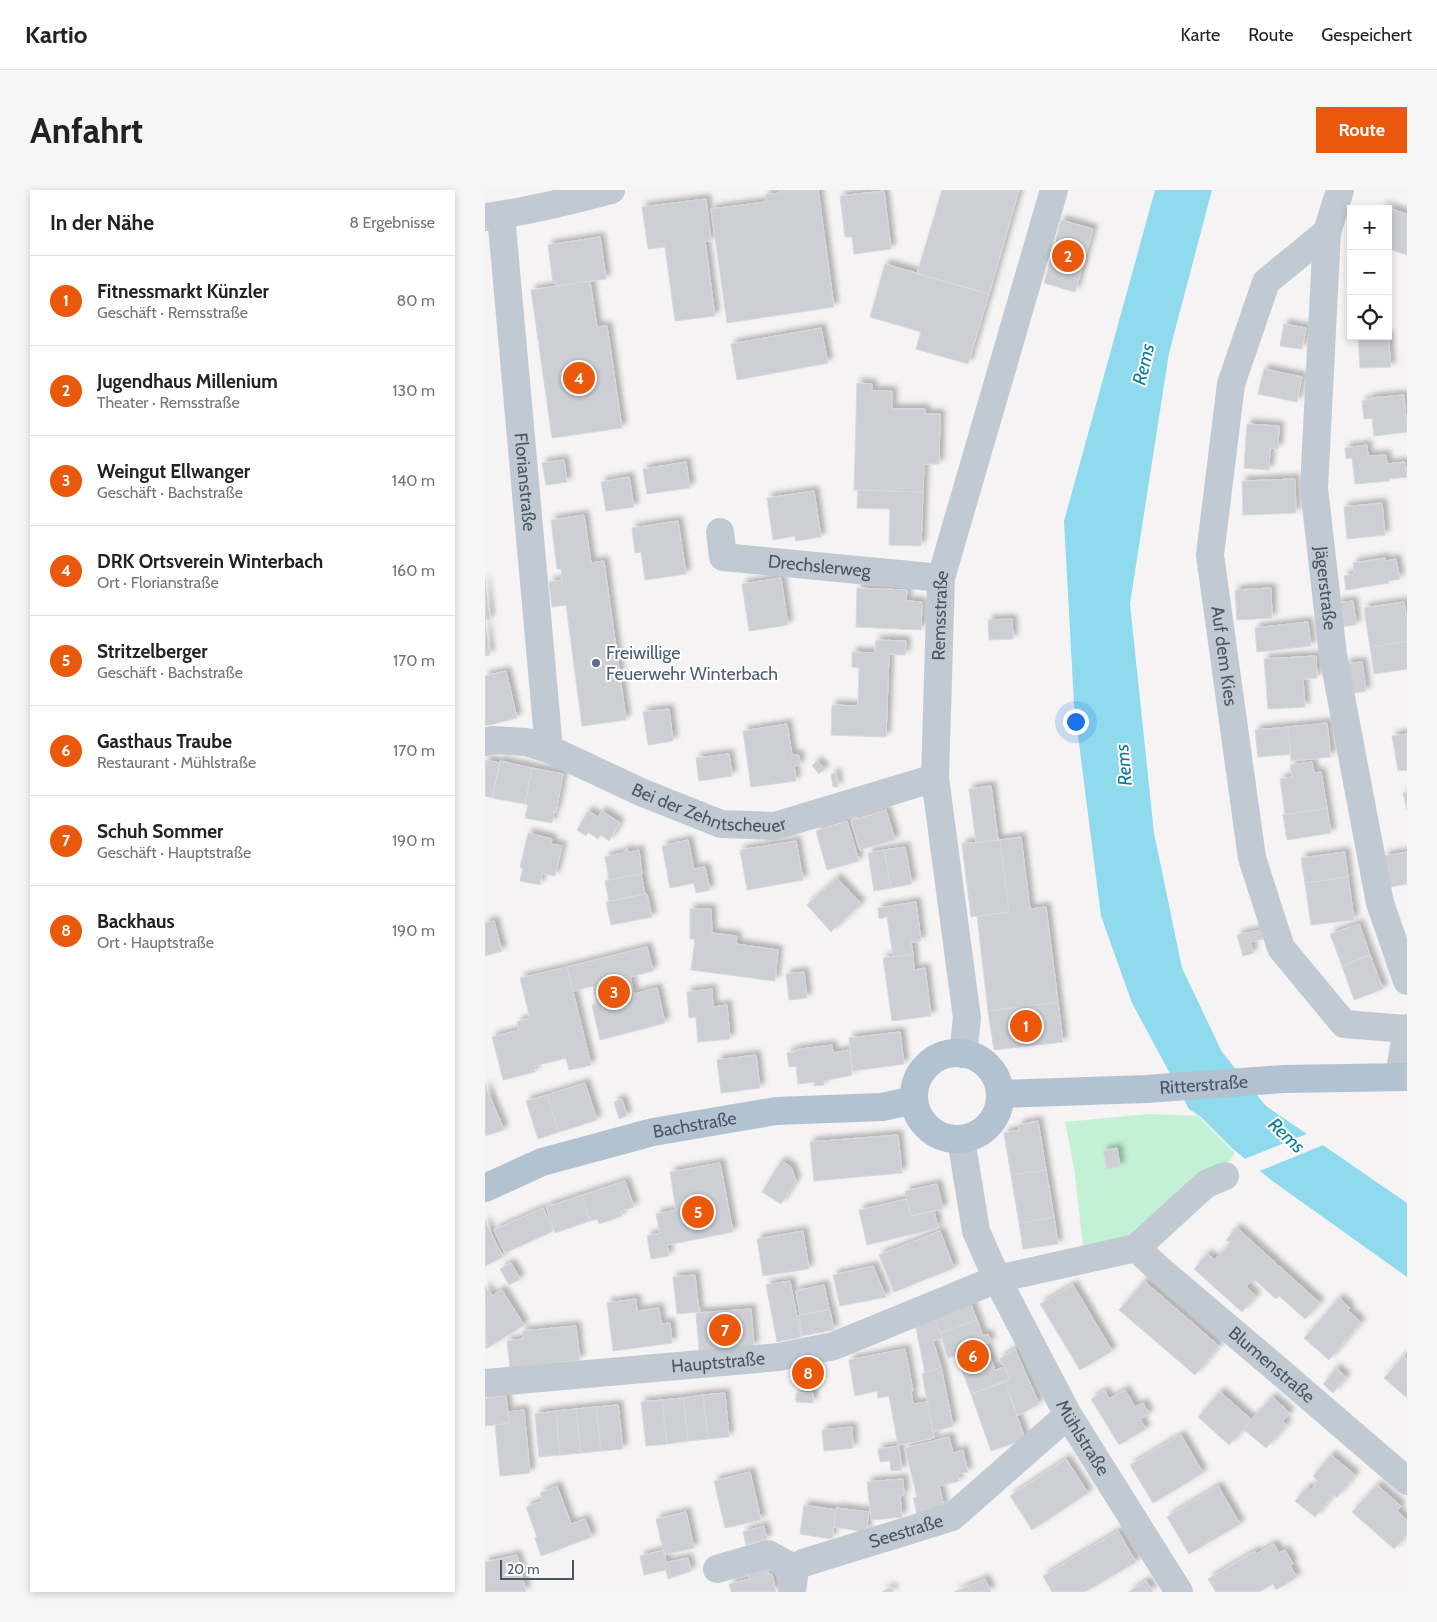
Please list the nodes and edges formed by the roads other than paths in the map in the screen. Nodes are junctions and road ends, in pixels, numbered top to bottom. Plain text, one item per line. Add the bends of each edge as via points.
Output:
1 (611, 190) edge
2 (1054, 190) edge
3 (1340, 190) edge
4 (493, 216) edge
5 (1327, 232) junction
6 (720, 532) dead end
7 (941, 578) junction
8 (485, 742) edge
9 (549, 749) junction
10 (935, 778) junction
11 (1407, 981) edge
12 (1407, 1028) edge
13 (963, 1054) junction
14 (1403, 1077) edge
15 (1000, 1094) junction
16 (914, 1100) junction
17 (961, 1139) junction
18 (1225, 1176) dead end
19 (485, 1188) edge
20 (1135, 1248) junction
21 (997, 1279) junction
22 (485, 1383) edge
23 (1068, 1415) junction
24 (1407, 1481) edge
25 (717, 1569) dead end
26 (793, 1580) edge
27 (1179, 1592) edge

1 - 4 street
2 - 7 street, Remsstraße
3 - 5 street, Jägerstraße
4 - 9 street, Florianstraße
5 - 11 street, Jägerstraße via 1314,488 1338,684 1381,903
5 - 12 street, Auf dem Kies via 1266,282 1231,384 1210,555 1252,858 1281,948 1344,1024
6 - 7 street, Drechslerweg via 723,558
7 - 10 street, Remsstraße
8 - 9 street, Bei der Zehntscheuer via 526,742
9 - 10 street, Bei der Zehntscheuer via 643,793 721,824 775,826
10 - 13 street, Remsstraße via 967,1018
12 - 14 street
13 - 15 main road via 977,1058 989,1067
13 - 16 main road via 938,1057 927,1065 919,1075
14 - 15 main road, Ritterstraße via 1284,1079 1146,1089
15 - 17 main road via 993,1119 985,1129
16 - 17 main road via 917,1114 925,1125 947,1138
16 - 19 main road, Bachstraße via 882,1107 776,1111 653,1132 543,1162
17 - 21 street via 976,1231
18 - 20 street via 1206,1184
20 - 21 street, Hauptstraße
20 - 24 street, Blumenstraße
21 - 22 street, Hauptstraße via 835,1346 797,1354
21 - 23 street, Mühlstraße
23 - 26 street, Seestraße via 952,1517 803,1563
23 - 27 street, Mühlstraße
25 - 26 street via 768,1554

